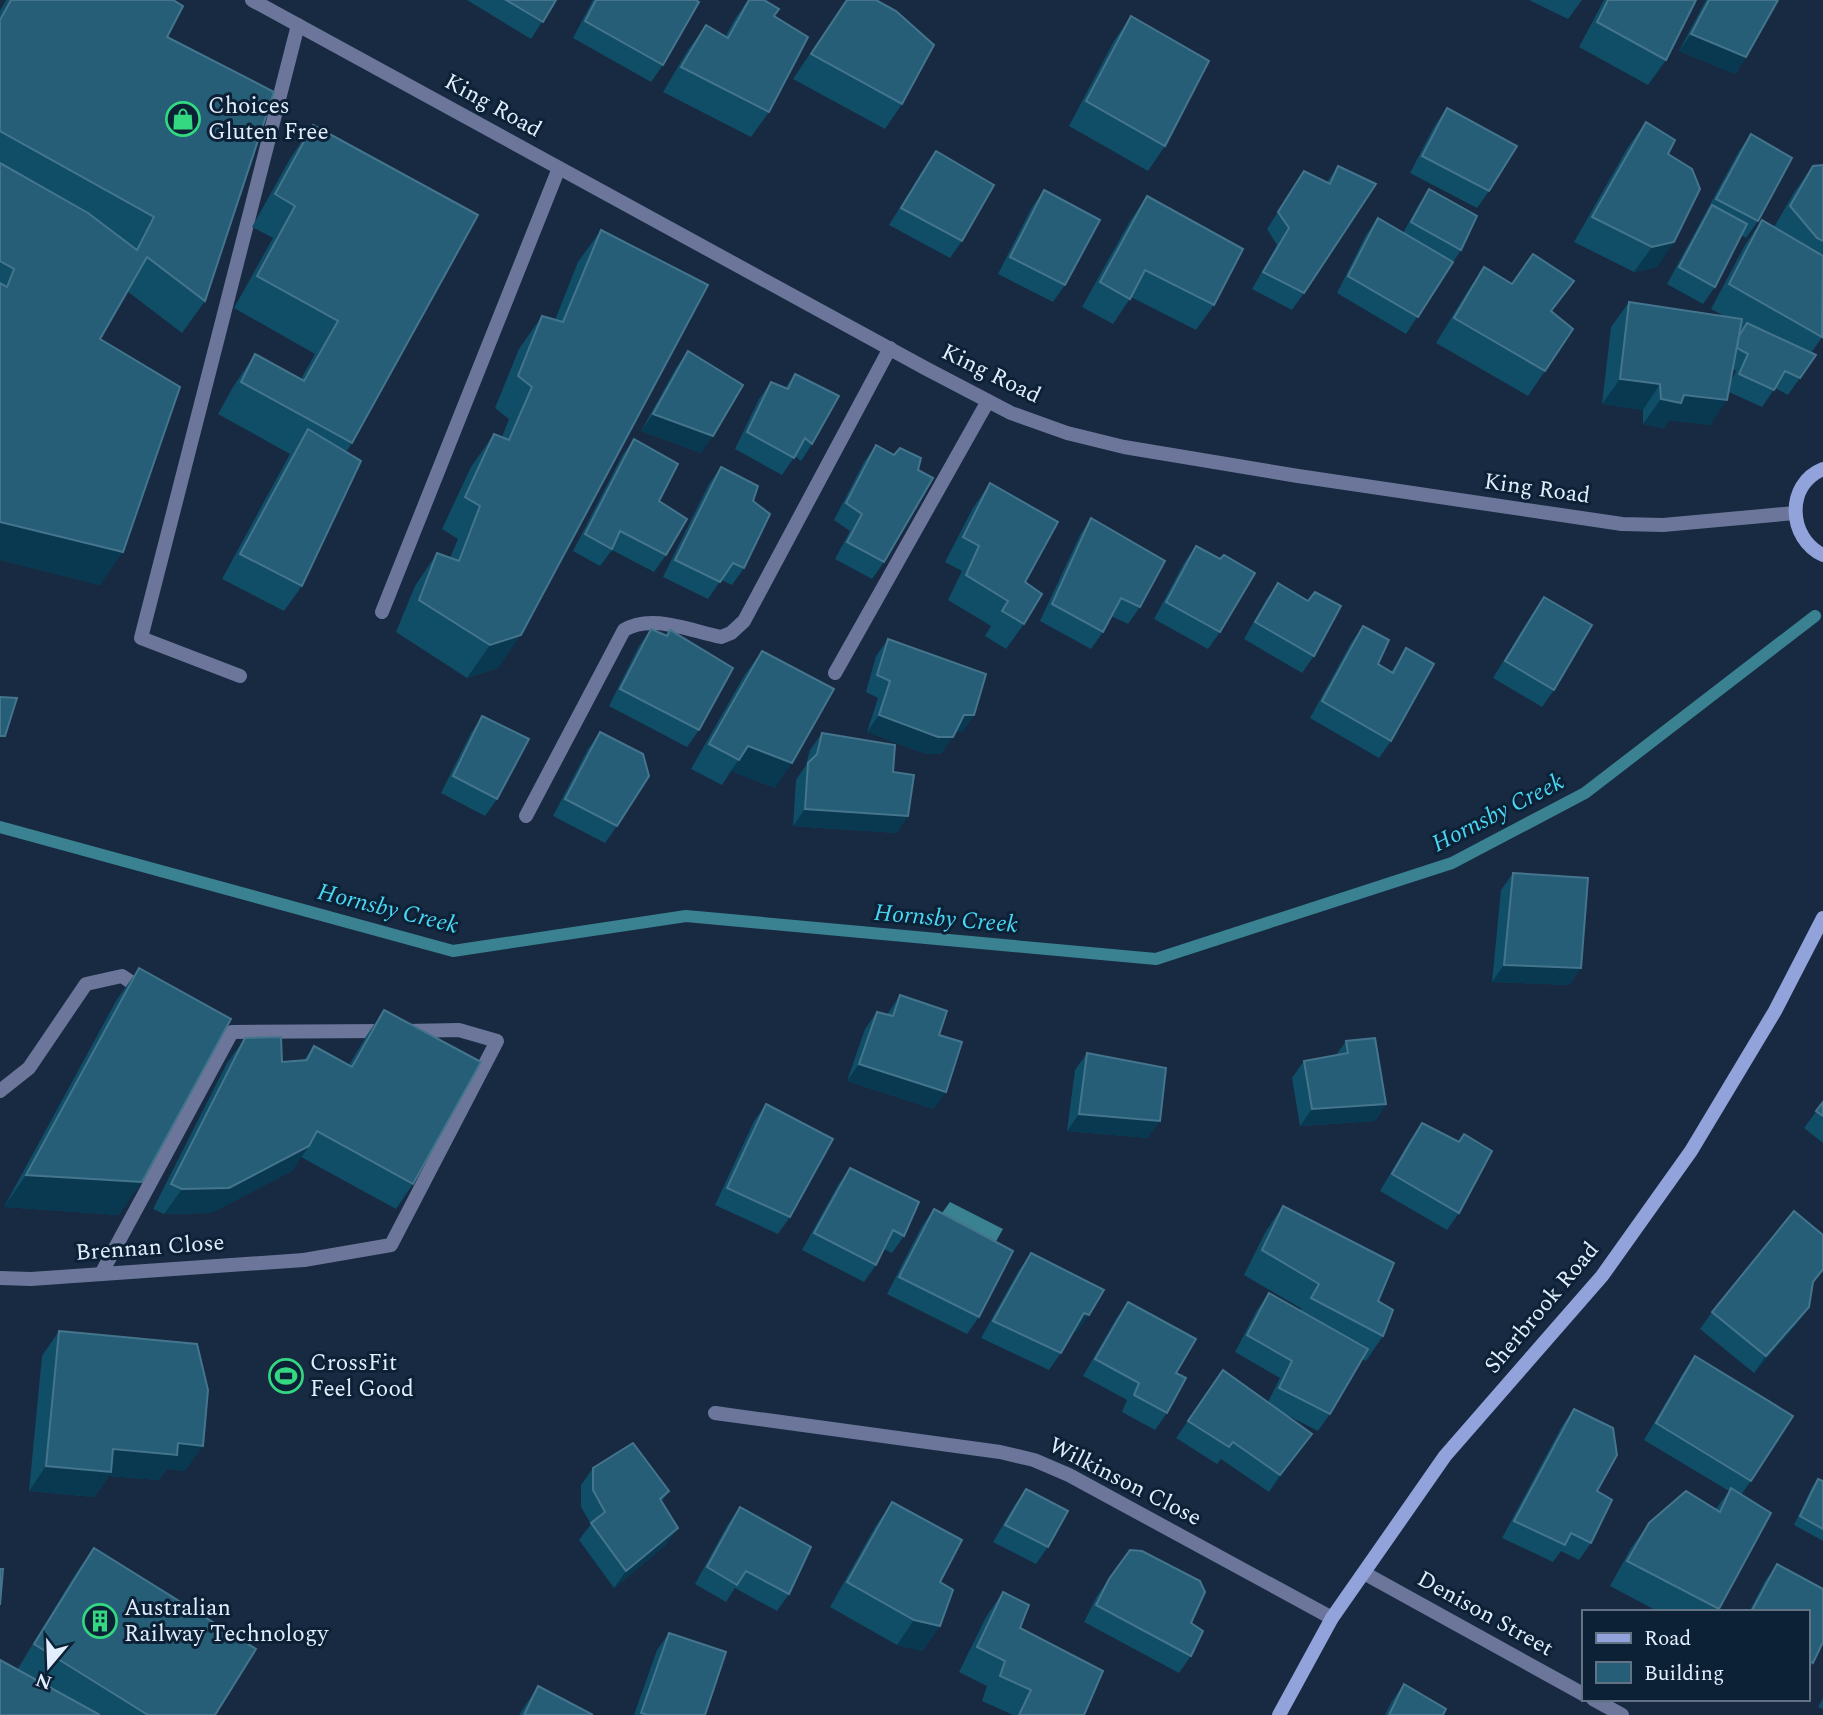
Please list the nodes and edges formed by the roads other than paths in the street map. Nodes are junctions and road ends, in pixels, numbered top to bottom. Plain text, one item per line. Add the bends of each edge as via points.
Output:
1 (252, 0) edge
2 (298, 25) junction
3 (559, 168) junction
4 (890, 348) junction
5 (988, 401) junction
6 (1823, 469) edge
7 (1795, 513) junction
8 (1823, 555) edge
9 (382, 612) dead end
10 (835, 673) dead end
11 (240, 676) dead end
12 (526, 817) dead end
13 (1823, 918) edge
14 (156, 999) edge
15 (0, 1091) edge
16 (101, 1274) junction
17 (0, 1278) edge
18 (715, 1412) dead end
19 (1364, 1573) junction
20 (1332, 1618) junction
21 (1582, 1693) edge
22 (1597, 1701) edge
23 (1279, 1715) edge
24 (1622, 1715) edge

1 - 2 street, King Road
2 - 3 street, King Road
2 - 11 street via 141,638
3 - 4 street, King Road
3 - 9 street
4 - 5 street, King Road
4 - 12 street via 744,621 720,638 650,622 624,630
5 - 7 street, King Road via 1067,433 1125,447 1574,518 1663,524
5 - 10 street
6 - 7 main road via 1805,483
7 - 8 main road via 1806,543
13 - 19 main road, Sherbrook Road via 1775,1011 1691,1151 1602,1276 1445,1456
14 - 15 street via 122,976 86,984 29,1068
16 - 16 street, Brennan Close via 304,1261 391,1245 497,1041 459,1030 232,1032
16 - 17 street, Brennan Close
18 - 20 street, Wilkinson Close via 1000,1451 1034,1460
19 - 20 main road, Sherbrook Road
19 - 21 street, Denison Street
20 - 23 main road, Sherbrook Road
22 - 24 street

